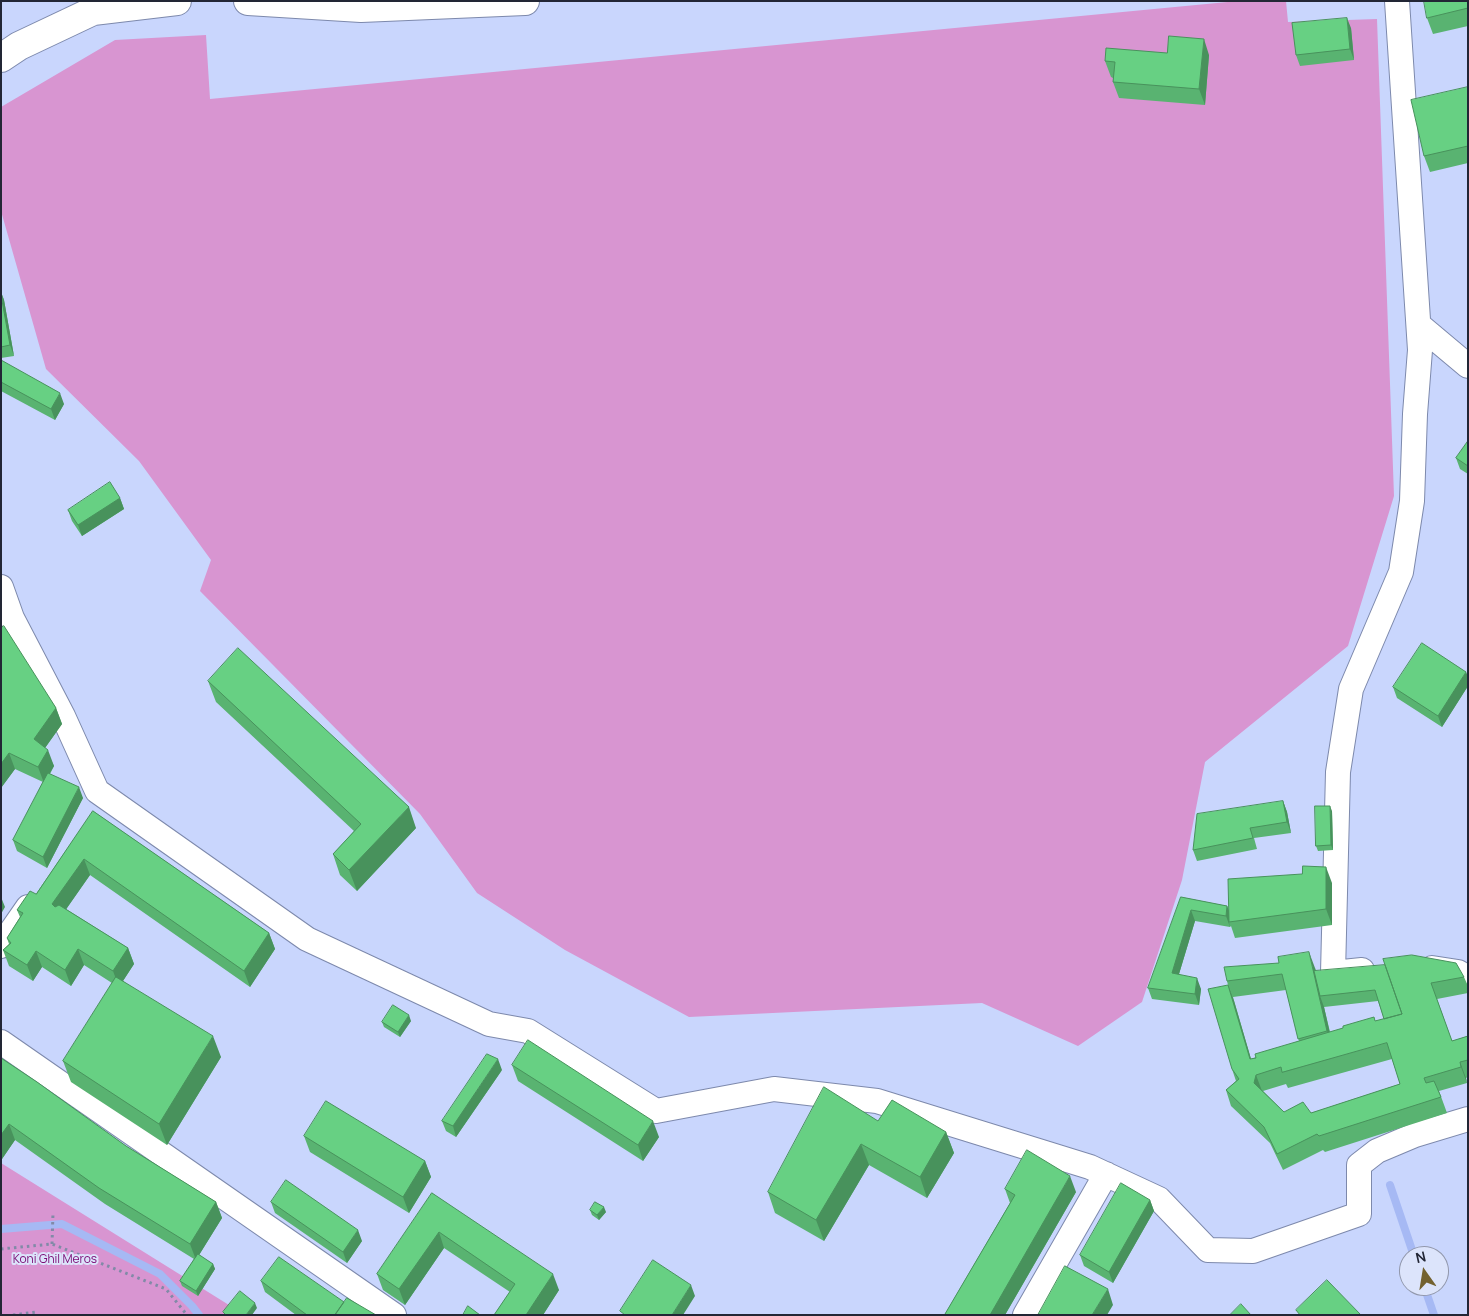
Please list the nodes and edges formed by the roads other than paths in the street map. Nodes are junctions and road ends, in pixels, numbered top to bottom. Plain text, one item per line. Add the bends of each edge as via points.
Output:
1 (177, 1) edge
2 (248, 1) edge
3 (526, 1) edge
4 (1397, 1) edge
5 (359, 5) edge
6 (7, 49) edge
7 (1419, 325) junction
8 (1468, 366) edge
9 (1, 587) edge
10 (39, 891) edge
11 (1, 946) edge
12 (1411, 966) edge
13 (1384, 968) edge
14 (1468, 978) edge
15 (1, 1042) edge
16 (1468, 1119) edge
17 (1106, 1174) junction
18 (394, 1315) edge
19 (1025, 1315) edge

1 - 6 main road via 93,11
2 - 5 main road
3 - 5 main road
4 - 7 street
7 - 8 street
7 - 13 street via 1412,501 1401,572 1352,689 1338,772 1333,973
9 - 17 street via 12,618 63,716 97,791 98,803 307,939 489,1024 528,1031 656,1111 774,1089 877,1102 1090,1166
10 - 11 street
12 - 14 street via 1458,972
15 - 18 street
16 - 17 street via 1377,1151 1359,1166 1359,1214 1253,1251 1208,1250 1159,1199
17 - 19 street

